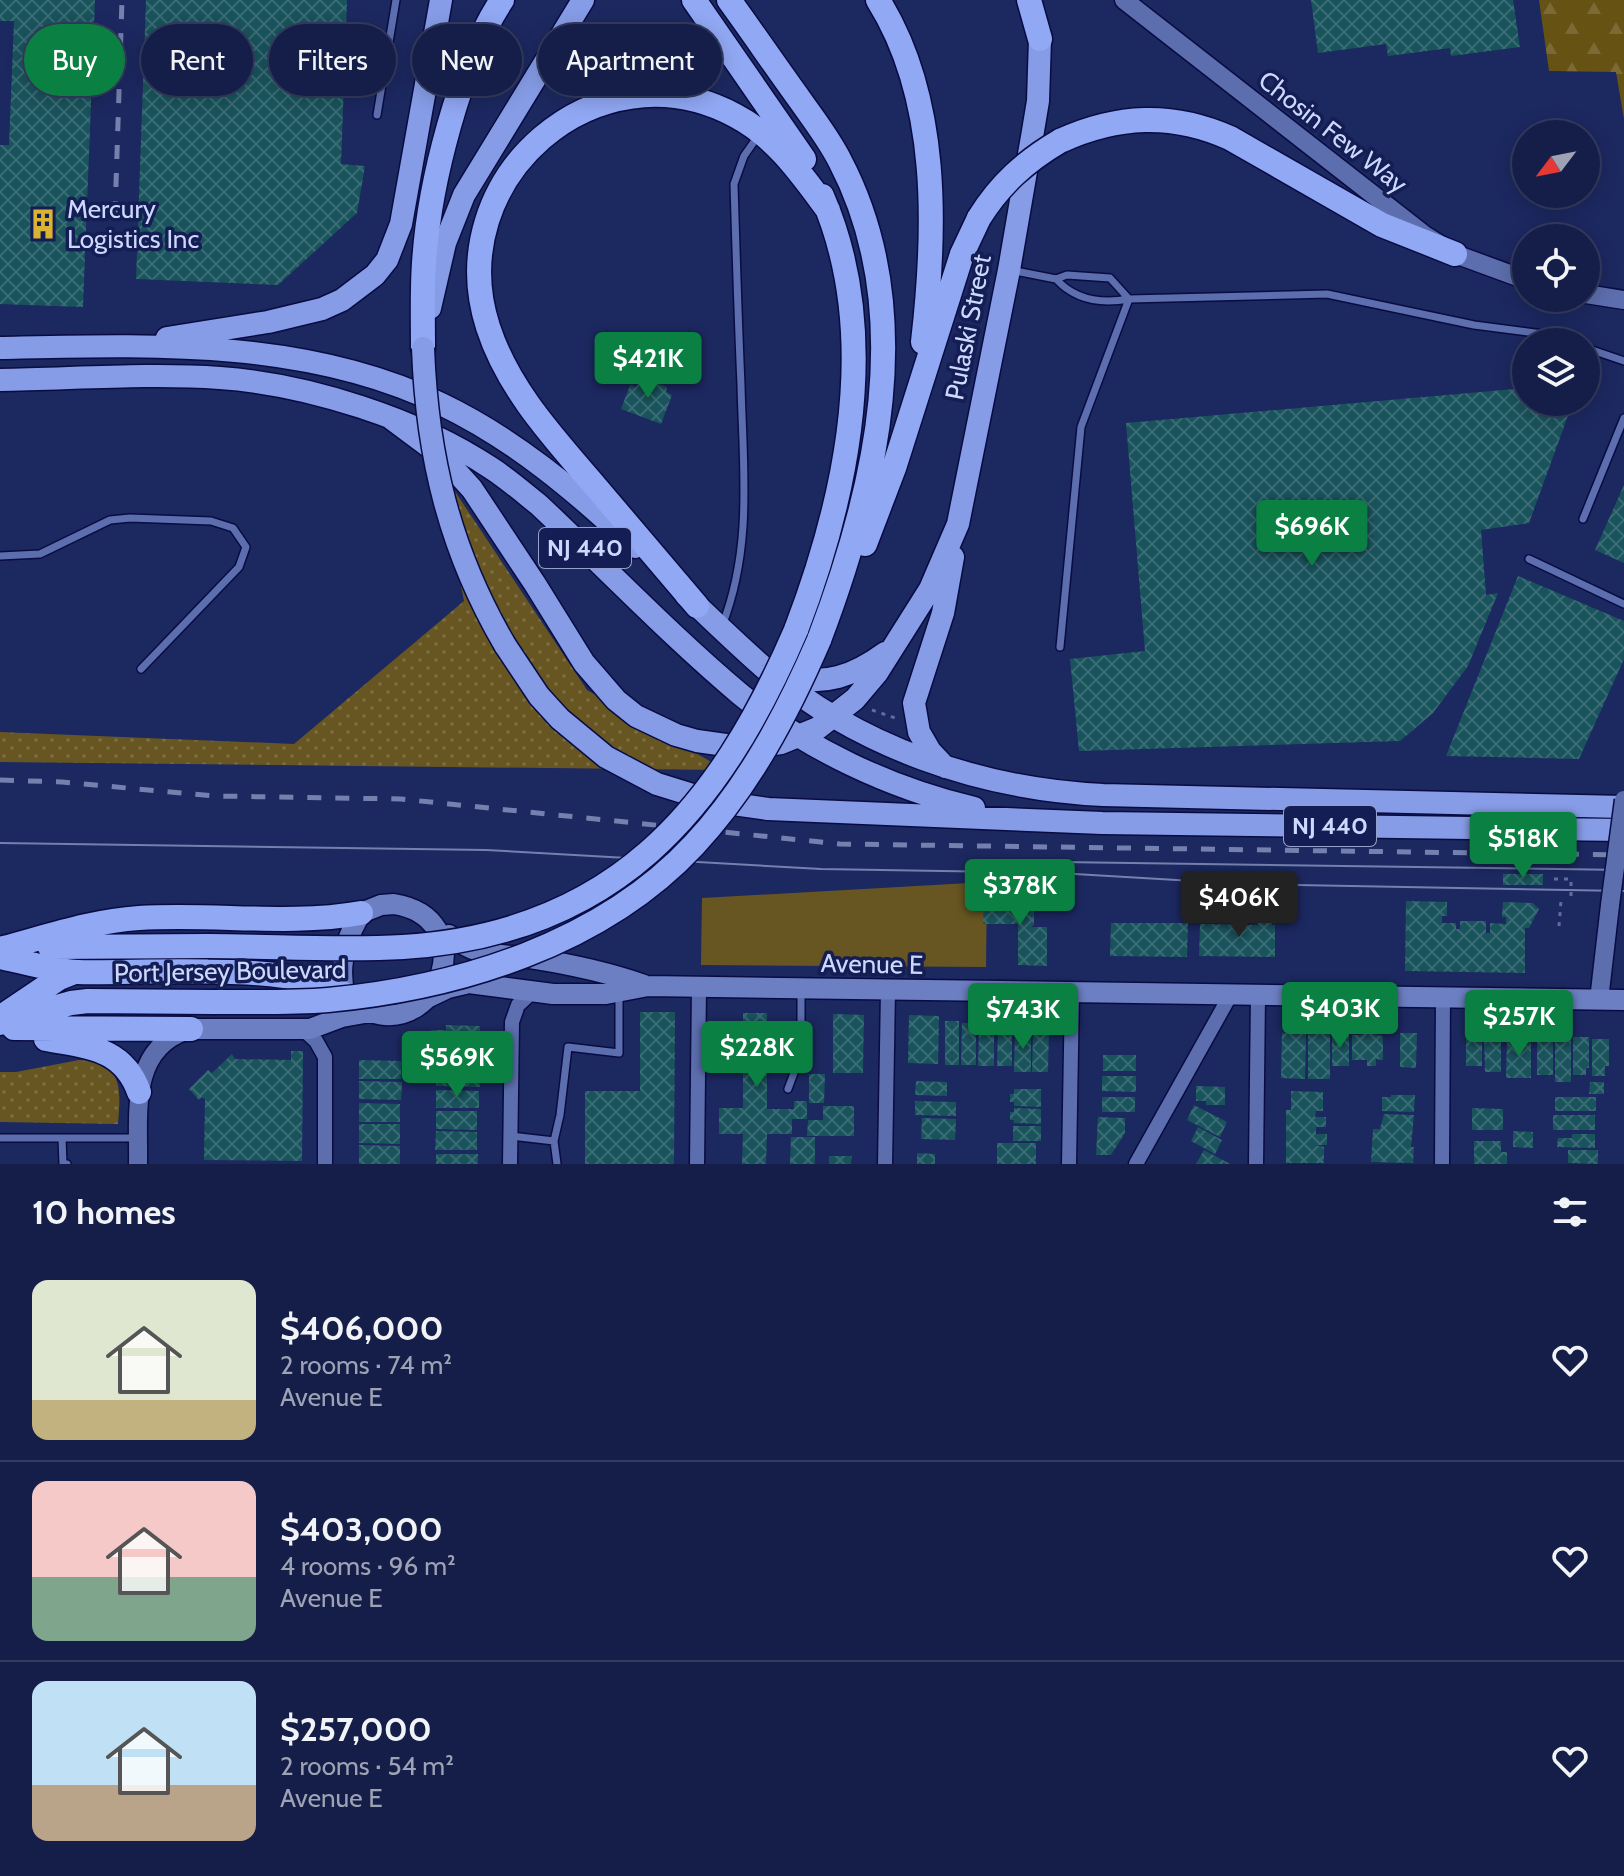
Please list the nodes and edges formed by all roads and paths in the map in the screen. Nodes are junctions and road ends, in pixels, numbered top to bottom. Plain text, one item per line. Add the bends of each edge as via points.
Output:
1 (396, 0) edge
2 (441, 0) edge
3 (502, 0) edge
4 (583, 0) edge
5 (694, 0) edge
6 (729, 0) edge
7 (878, 0) edge
8 (1029, 0) edge
9 (1039, 0) edge
10 (1124, 0) edge
11 (1040, 39) junction
12 (377, 115) dead end
13 (760, 132) junction
14 (828, 210) junction
15 (1455, 254) junction
16 (1009, 270) junction
17 (1512, 275) edge
18 (1056, 279) junction
19 (1600, 296) edge
20 (1129, 299) junction
21 (1624, 300) edge
22 (1512, 330) edge
23 (117, 345) junction
24 (0, 348) edge
25 (423, 348) junction
26 (1600, 353) edge
27 (1624, 361) edge
28 (0, 380) edge
29 (914, 403) junction
30 (1624, 418) edge
31 (392, 419) junction
32 (1583, 519) dead end
33 (958, 524) junction
34 (0, 556) edge
35 (1529, 559) dead end
36 (1624, 604) edge
37 (697, 606) junction
38 (721, 628) junction
39 (819, 640) junction
40 (1060, 647) dead end
41 (893, 648) junction
42 (763, 667) junction
43 (141, 669) dead end
44 (757, 707) junction
45 (872, 710) dead end
46 (834, 717) junction
47 (902, 721) dead end
48 (801, 736) junction
49 (719, 745) junction
50 (946, 768) junction
51 (1624, 800) edge
52 (1624, 807) edge
53 (1035, 819) junction
54 (1624, 830) edge
55 (1554, 879) dead end
56 (1571, 899) dead end
57 (1561, 901) dead end
58 (361, 913) junction
59 (429, 919) junction
60 (1559, 926) dead end
61 (348, 938) junction
62 (0, 953) edge
63 (74, 972) junction
64 (263, 973) junction
65 (648, 986) junction
66 (699, 987) junction
67 (801, 989) junction
68 (888, 990) junction
69 (619, 992) junction
70 (1072, 992) junction
71 (531, 993) junction
72 (1231, 994) junction
73 (345, 995) junction
74 (1258, 995) junction
75 (1443, 997) junction
76 (425, 999) junction
77 (1599, 1000) junction
78 (1624, 1000) edge
79 (370, 1012) junction
80 (0, 1025) edge
81 (191, 1029) junction
82 (303, 1029) junction
83 (788, 1089) dead end
84 (139, 1092) junction
85 (511, 1136) junction
86 (0, 1138) edge
87 (62, 1138) junction
88 (139, 1138) junction
89 (554, 1141) junction
90 (65, 1164) edge
91 (138, 1164) edge
92 (325, 1164) edge
93 (510, 1164) edge
94 (557, 1164) edge
95 (697, 1164) edge
96 (885, 1164) edge
97 (1069, 1164) edge
98 (1136, 1164) edge
99 (1256, 1164) edge
100 (1442, 1164) edge

1 - 12 lane
2 - 23 highway via 401,224 375,275 342,300 301,315
3 - 25 highway via 477,49 445,144 424,259
4 - 25 highway via 464,195 438,266
5 - 14 highway, Port Jersey Boulevard via 788,135
6 - 39 highway, Port Jersey Boulevard via 840,161 865,227 879,287 883,348 877,438 859,521
7 - 29 highway via 906,59 928,171 930,275
8 - 11 highway
9 - 11 street, Pulaski Street
10 - 15 street, Chosin Few Way via 1392,211
11 - 16 highway, Pulaski Street via 1038,101
13 - 14 highway via 790,160
13 - 37 highway via 716,107 670,96 626,98 586,110 547,133 514,166 491,208 479,254 488,326 520,394
13 - 38 lane via 734,184 746,488 741,562
14 - 62 highway, Port Jersey Boulevard, bridge via 850,291 853,391 819,566 762,704 692,809 656,848 593,893 518,924 433,944 79,944
15 - 17 street, Chosin Few Way
15 - 29 highway, bridge via 1382,225 1210,129 1168,120 1102,124 1060,141 1014,173 991,199 962,254
16 - 18 lane
16 - 33 highway, Pulaski Street
18 - 20 lane via 1067,292 1107,303
18 - 20 lane via 1110,278
19 - 21 street
20 - 22 lane via 1327,294
20 - 40 lane via 1081,427
23 - 24 highway, NJ 440
23 - 37 highway, NJ 440 via 221,350 315,363 375,378 439,403 508,442 572,489
25 - 53 highway, bridge via 426,410 443,502 463,562 489,618 539,696 583,740 631,772 712,801 768,809
26 - 27 lane
28 - 31 highway, NJ 440 via 232,379 294,388
29 - 39 highway via 882,503
30 - 32 lane
31 - 44 highway, NJ 440 via 471,456 528,496
31 - 49 highway, Pulaski Street via 443,457 472,489 570,643 616,700 656,727
33 - 41 highway, Pulaski Street via 930,589
33 - 50 highway via 948,594 914,703 919,732
34 - 43 lane via 40,554 110,520 211,521 233,528 246,547 239,567
35 - 36 lane
37 - 38 highway, NJ 440
38 - 42 highway, NJ 440
39 - 80 highway, Port Jersey Boulevard, bridge via 769,742 720,814 672,866 603,916 519,957 423,986 325,1000 88,1001
41 - 42 highway, Pulaski Street via 858,671 826,680 790,677
41 - 46 highway, Pulaski Street via 869,685
42 - 44 highway
42 - 46 highway, NJ 440
44 - 48 highway, NJ 440
44 - 49 highway via 742,730
45 - 47 path
46 - 48 highway, Pulaski Street
46 - 50 highway, NJ 440
48 - 49 highway, Pulaski Street via 763,747
48 - 53 highway, NJ 440 via 899,785
50 - 52 highway, NJ 440 via 1072,794
51 - 77 street, bridge
53 - 54 highway, NJ 440
55 - 56 path via 1571,879
57 - 60 path
58 - 59 main road via 394,904
58 - 61 main road
58 - 62 highway via 325,919 129,919 90,925
59 - 65 main road, Avenue E via 472,951 606,972
59 - 76 main road via 445,954 440,979
61 - 64 highway via 320,961
61 - 73 main road via 342,972
62 - 63 highway
63 - 64 highway
63 - 80 highway
64 - 73 highway via 323,983
65 - 66 main road, Avenue E
65 - 69 main road, Avenue E
66 - 67 main road, Avenue E
66 - 95 street
67 - 68 main road, Avenue E
67 - 83 lane via 801,1054
68 - 70 main road, Avenue E
68 - 96 street
69 - 71 main road, Avenue E
69 - 89 lane via 619,1053 568,1047
70 - 72 main road, Avenue E
70 - 97 street
71 - 76 main road, Avenue E via 469,983
71 - 85 street via 518,1005 512,1022
72 - 74 main road, Avenue E
72 - 98 street
73 - 79 main road
74 - 75 main road, Avenue E
74 - 99 street
75 - 77 main road, Avenue E
75 - 100 street
76 - 79 main road via 403,1012
77 - 78 main road, Avenue E
79 - 82 main road
80 - 81 highway
80 - 84 highway via 105,1052 124,1065
81 - 82 main road
81 - 84 street via 154,1052
82 - 92 street via 325,1057
84 - 88 street
85 - 89 lane
85 - 93 street
86 - 87 lane
87 - 88 lane
87 - 90 lane
88 - 91 street
89 - 94 lane

